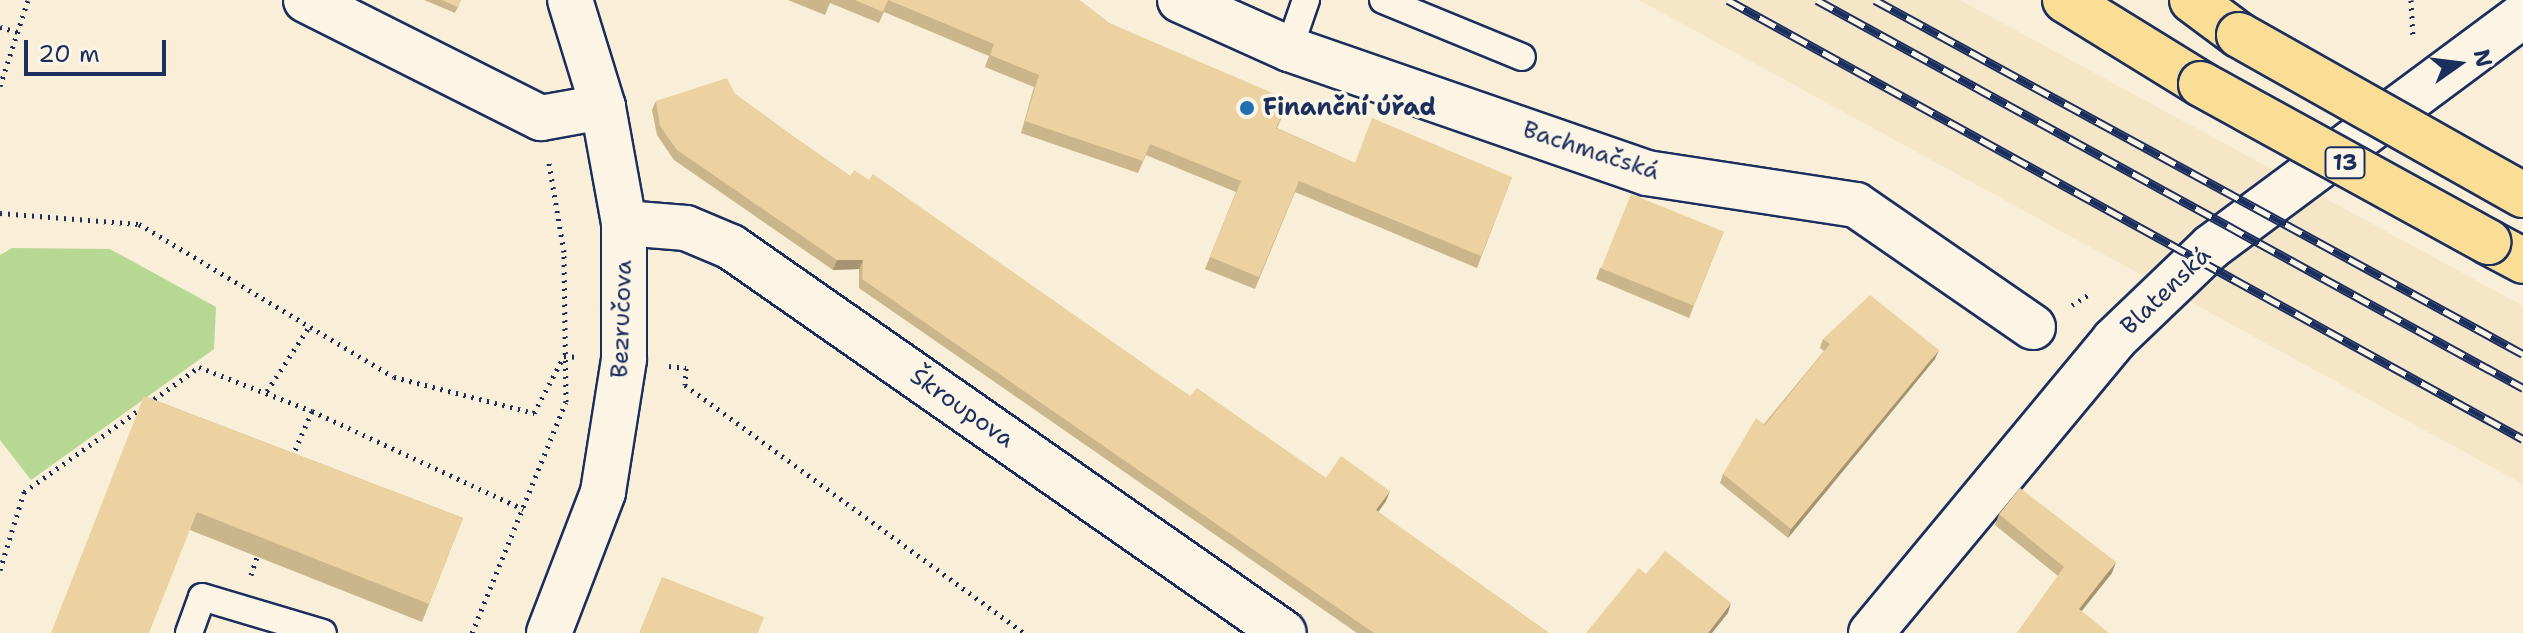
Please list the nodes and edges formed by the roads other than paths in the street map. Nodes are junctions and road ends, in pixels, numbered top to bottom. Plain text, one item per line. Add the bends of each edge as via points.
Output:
1 (306, 0) edge
2 (570, 0) edge
3 (1180, 0) edge
4 (1306, 0) edge
5 (1383, 0) edge
6 (2065, 0) edge
7 (2192, 0) edge
8 (2523, 15) edge
9 (1289, 49) junction
10 (1522, 57) dead end
11 (603, 107) junction
12 (2523, 195) edge
13 (624, 223) junction
14 (2506, 252) edge
15 (2033, 327) dead end
16 (189, 633) edge
17 (323, 633) edge
18 (549, 633) edge
19 (1284, 633) edge
20 (1871, 633) edge

1 - 11 street via 541,118
2 - 11 street, Bezručova
3 - 9 street, Bachmačská
4 - 9 lane
5 - 10 lane
6 - 14 highway, 13, bridge via 2201,84
7 - 12 highway, 13, bridge via 2239,35
8 - 20 street, Blatenská via 2211,247 2114,340
9 - 15 street, Bachmačská via 1647,173 1856,205
11 - 13 street, Bezručova
13 - 18 street, Bezručova via 624,359 603,492
13 - 19 street, Škroupova via 686,228 731,247
16 - 17 lane via 202,597

